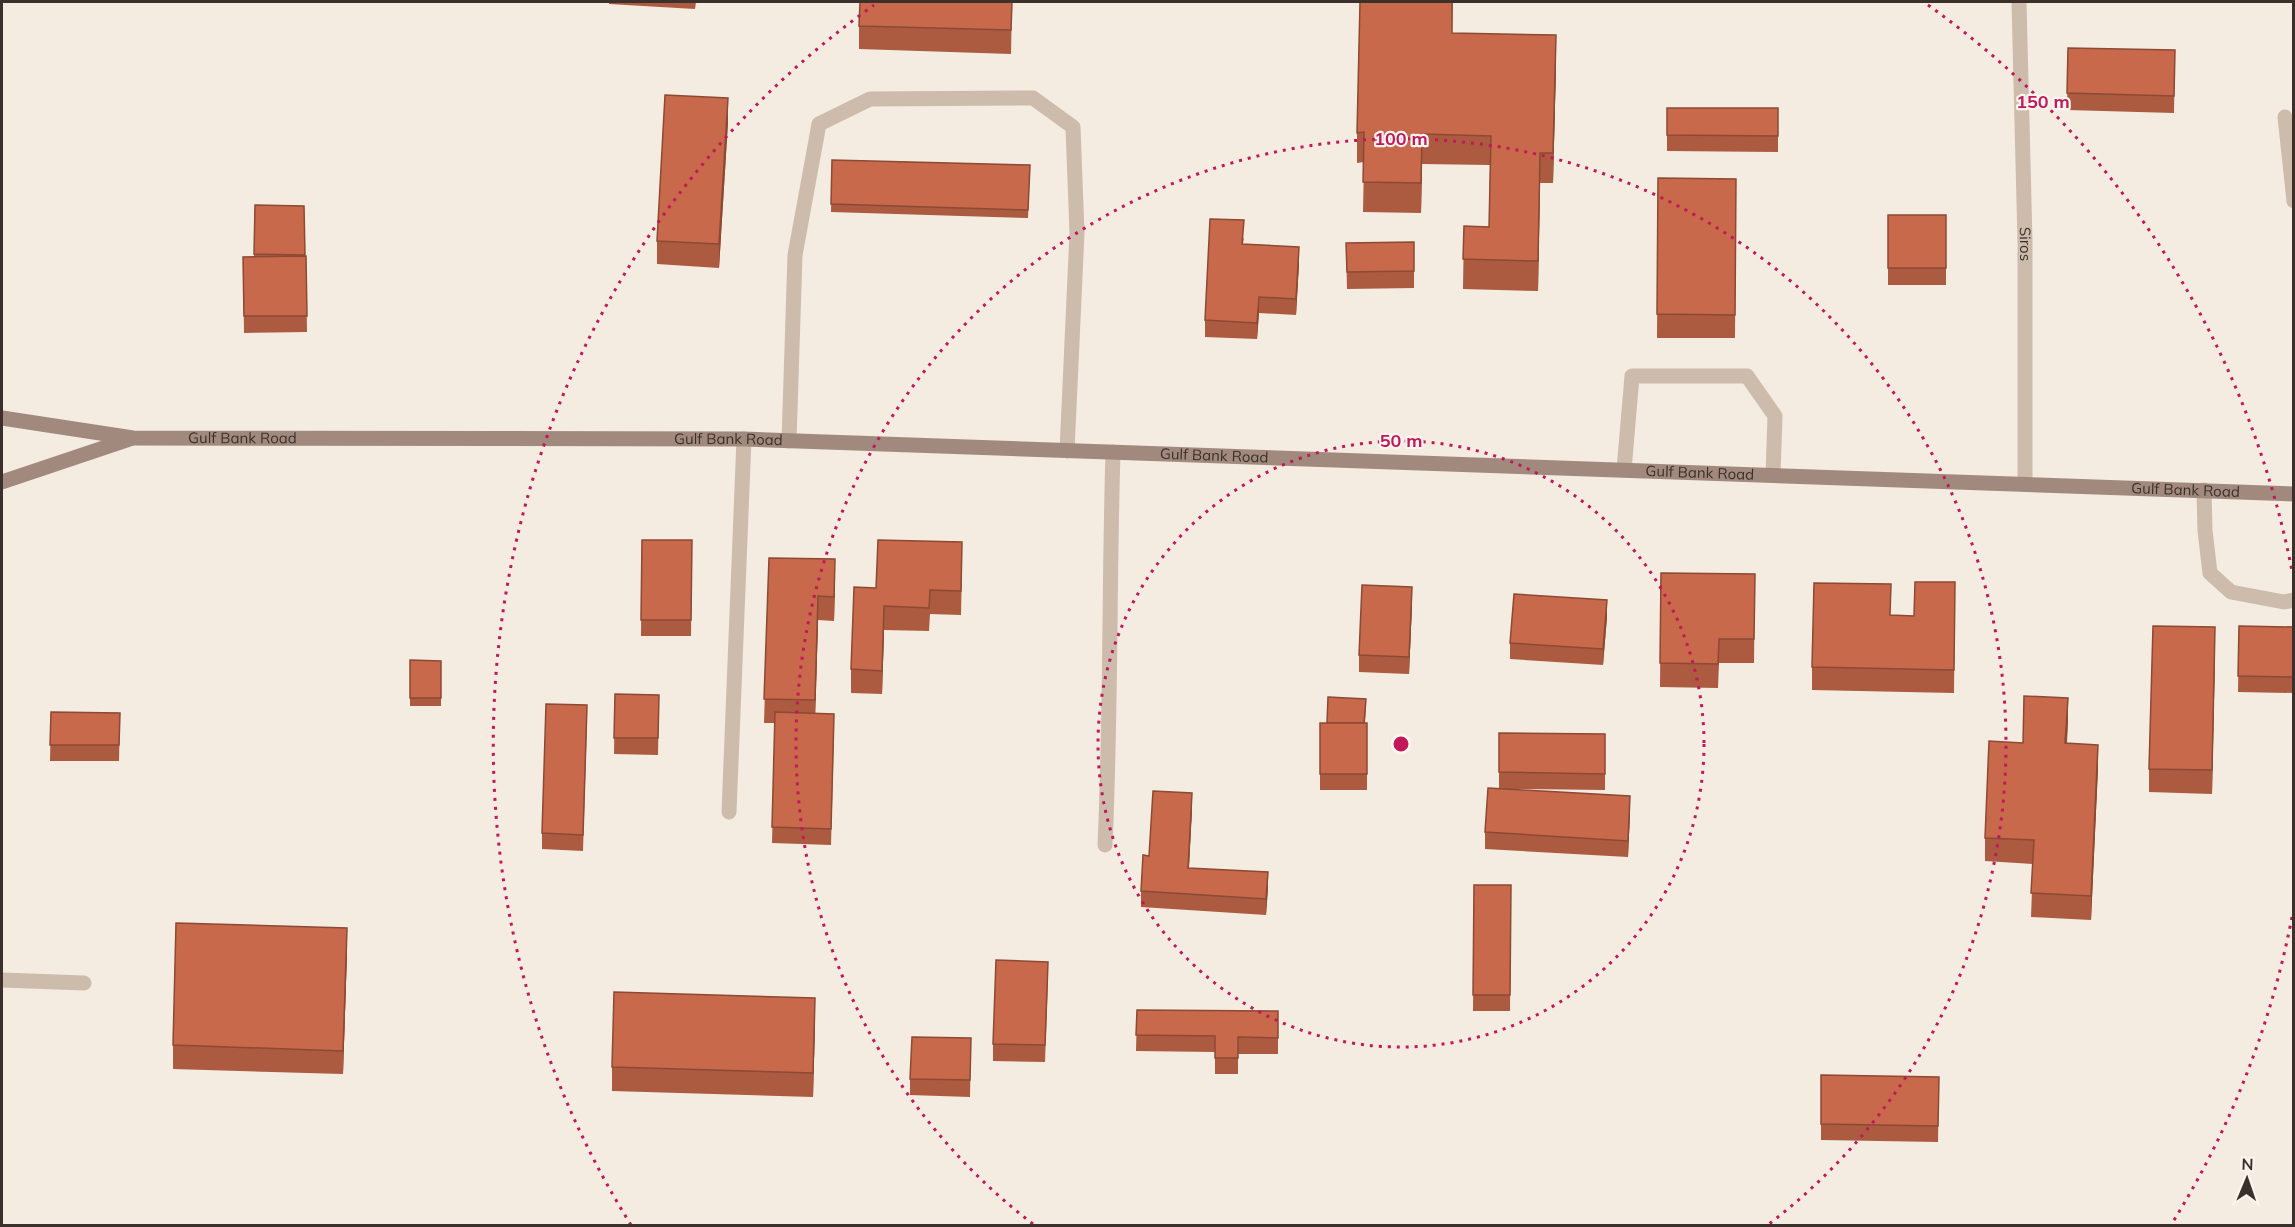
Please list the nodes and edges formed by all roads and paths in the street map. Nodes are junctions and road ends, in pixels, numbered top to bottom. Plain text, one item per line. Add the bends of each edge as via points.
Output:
1 (2019, 2) edge
2 (2285, 117) dead end
3 (2294, 201) edge
4 (2, 418) edge
5 (133, 438) junction
6 (744, 440) junction
7 (789, 441) junction
8 (1066, 451) junction
9 (1113, 452) junction
10 (1624, 470) junction
11 (1773, 475) junction
12 (2, 482) edge
13 (2025, 484) junction
14 (2204, 490) junction
15 (2294, 494) edge
16 (2294, 600) edge
17 (729, 812) dead end
18 (1105, 845) dead end
19 (2, 980) edge
20 (84, 983) dead end

1 - 13 lane, Siros via 2025,242
2 - 3 lane
4 - 5 main road, Gulf Bank Road
5 - 6 main road, Gulf Bank Road
5 - 12 main road, Gulf Bank Road
6 - 7 main road, Gulf Bank Road
6 - 17 lane
7 - 8 main road, Gulf Bank Road
7 - 8 lane via 795,255 819,124 870,99 1033,98 1072,127 1077,233
8 - 9 main road, Gulf Bank Road
9 - 10 main road, Gulf Bank Road
9 - 18 lane
10 - 11 main road, Gulf Bank Road
10 - 11 lane via 1632,376 1747,376 1775,416
11 - 13 main road, Gulf Bank Road
13 - 14 main road, Gulf Bank Road
14 - 15 main road, Gulf Bank Road
14 - 16 lane via 2210,573 2231,592 2284,602
19 - 20 lane

